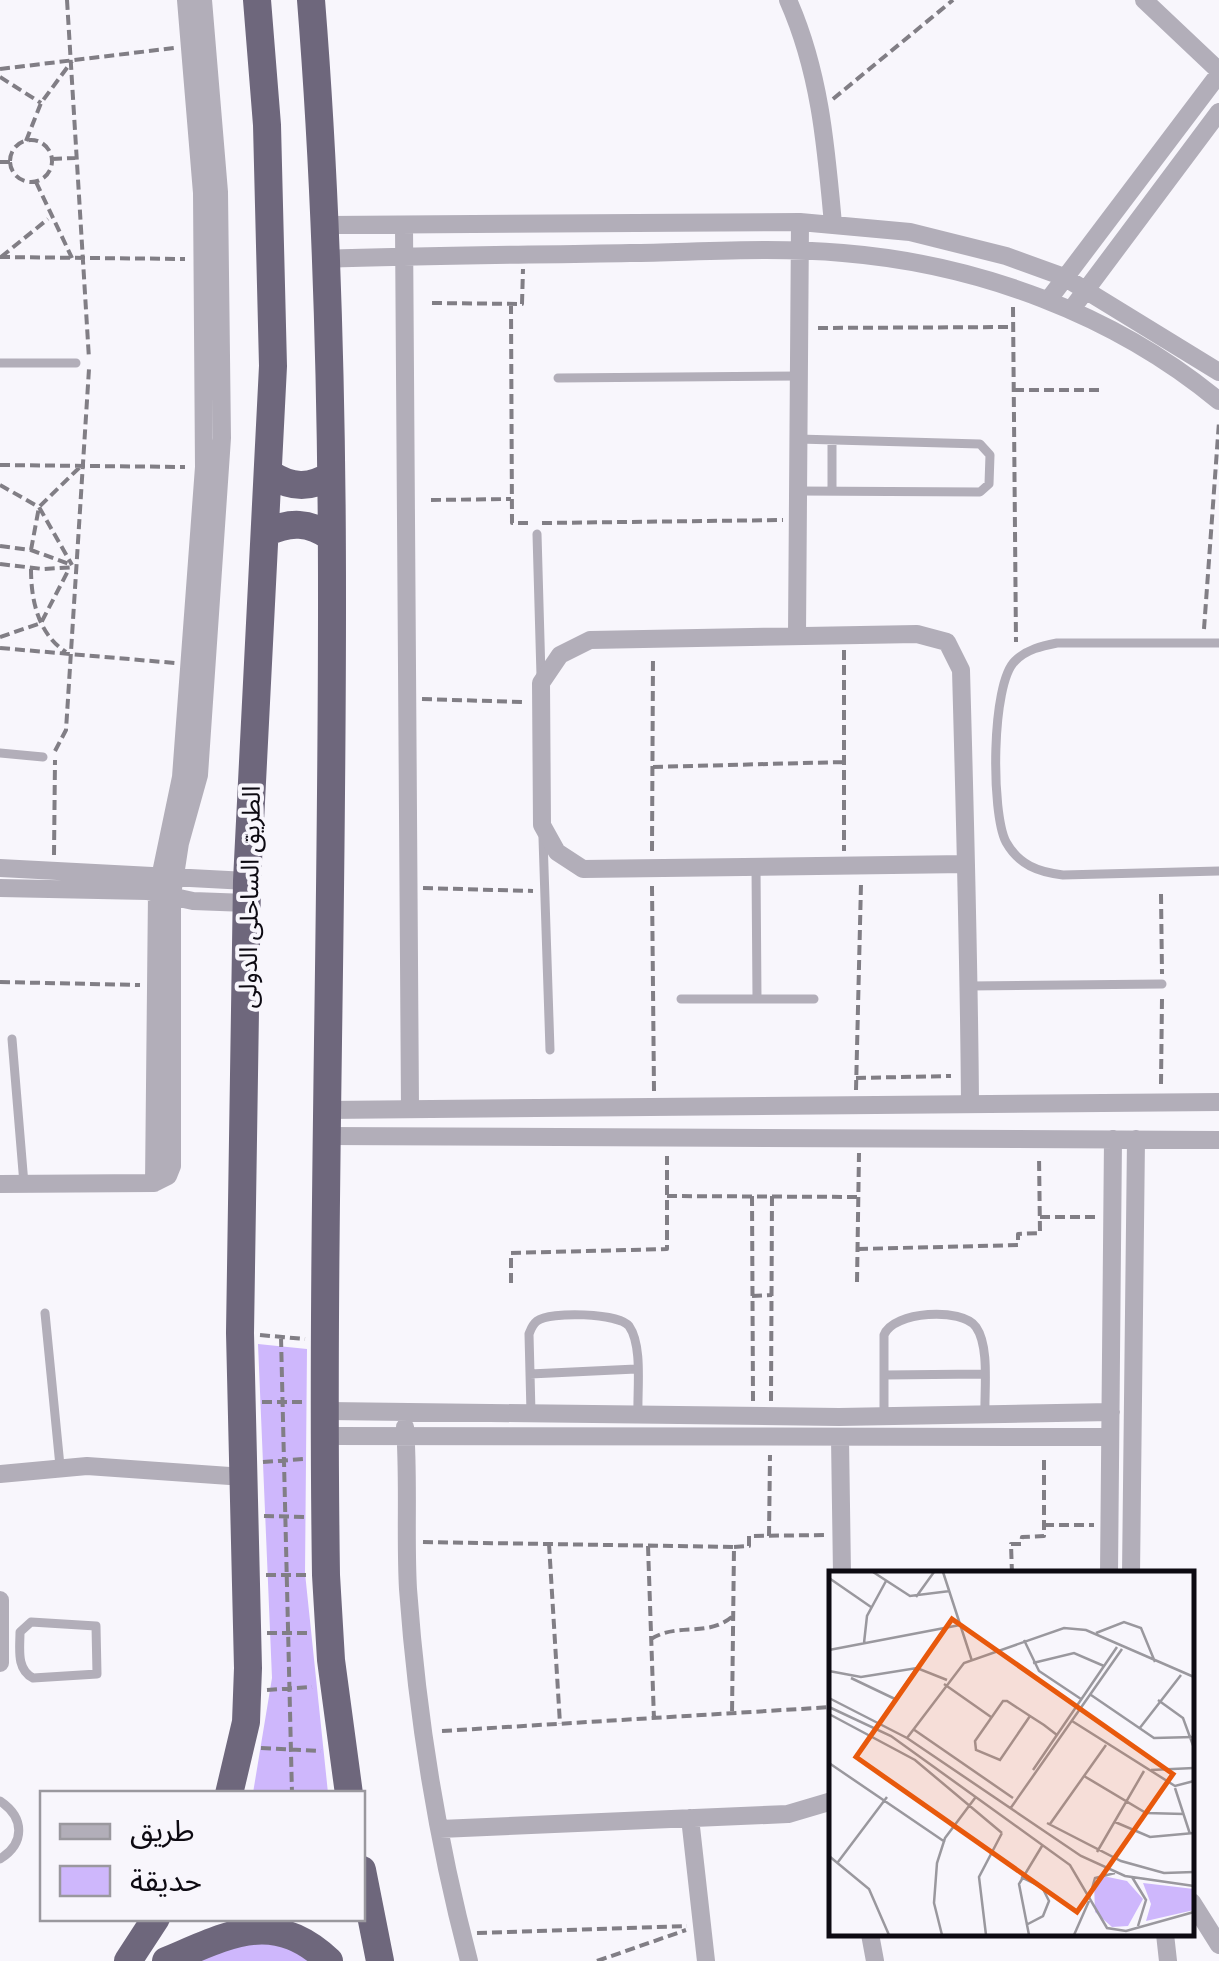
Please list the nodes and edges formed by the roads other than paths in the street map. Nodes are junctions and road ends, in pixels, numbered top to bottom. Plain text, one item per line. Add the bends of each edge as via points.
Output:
1 (186, 0) edge
2 (203, 0) edge
3 (256, 0) edge
4 (311, 0) edge
5 (788, 0) edge
6 (1144, 0) edge
7 (1219, 72) edge
8 (1219, 112) edge
9 (800, 222) junction
10 (833, 224) junction
11 (326, 225) junction
12 (404, 226) junction
13 (799, 253) junction
14 (404, 256) junction
15 (326, 260) junction
16 (1064, 277) junction
17 (1086, 288) junction
18 (1049, 299) junction
19 (1071, 310) junction
20 (0, 363) edge
21 (76, 363) dead end
22 (1219, 372) edge
23 (799, 376) junction
24 (558, 378) dead end
25 (1219, 400) edge
26 (798, 439) junction
27 (832, 440) junction
28 (270, 474) junction
29 (331, 474) junction
30 (798, 491) junction
31 (832, 491) junction
32 (266, 533) junction
33 (537, 534) dead end
34 (331, 537) junction
35 (797, 636) junction
36 (1219, 644) edge
37 (541, 683) junction
38 (0, 752) edge
39 (43, 757) dead end
40 (542, 825) junction
41 (966, 864) junction
42 (756, 867) junction
43 (0, 868) edge
44 (1219, 871) edge
45 (166, 884) junction
46 (0, 888) edge
47 (247, 892) junction
48 (1162, 984) dead end
49 (969, 986) junction
50 (757, 999) junction
51 (814, 999) dead end
52 (681, 1000) dead end
53 (12, 1039) dead end
54 (550, 1050) dead end
55 (1219, 1102) edge
56 (970, 1104) junction
57 (410, 1108) junction
58 (326, 1123) junction
59 (1113, 1139) junction
60 (1136, 1139) junction
61 (1219, 1140) edge
62 (154, 1182) junction
63 (0, 1184) edge
64 (24, 1184) junction
65 (45, 1313) dead end
66 (636, 1369) junction
67 (530, 1374) junction
68 (983, 1374) junction
69 (884, 1375) junction
70 (1111, 1412) junction
71 (404, 1414) junction
72 (985, 1415) junction
73 (531, 1416) junction
74 (638, 1416) junction
75 (884, 1417) junction
76 (327, 1427) junction
77 (1110, 1437) junction
78 (406, 1438) junction
79 (840, 1438) junction
80 (60, 1466) junction
81 (244, 1470) junction
82 (0, 1474) edge
83 (842, 1571) edge
84 (1109, 1571) edge
85 (1132, 1571) edge
86 (0, 1600) edge
87 (8, 1655) edge
88 (230, 1791) edge
89 (348, 1791) edge
90 (0, 1801) edge
91 (829, 1802) edge
92 (690, 1818) junction
93 (440, 1829) junction
94 (0, 1859) edge
95 (365, 1885) edge
96 (1194, 1905) edge
97 (154, 1921) edge
98 (870, 1936) edge
99 (1165, 1936) edge
100 (1219, 1945) edge
101 (128, 1961) edge
102 (166, 1961) edge
103 (329, 1961) edge
104 (380, 1961) edge
105 (469, 1961) edge
106 (706, 1961) edge
107 (876, 1961) edge
108 (1168, 1961) edge

1 - 45 street via 204,259 204,467 181,777
2 - 45 street via 219,192 222,438 200,775
3 - 28 highway, الطريق الساحلى الدولى via 267,126
4 - 11 highway
5 - 10 street via 807,43 822,108
6 - 7 street
7 - 16 street
8 - 17 street
9 - 10 street
9 - 12 street
9 - 13 street
10 - 16 street via 958,242
11 - 12 street
11 - 15 highway
12 - 14 street
13 - 14 street
13 - 18 street via 877,256
13 - 23 street
14 - 15 street
14 - 57 street
15 - 29 highway
16 - 17 street
16 - 18 street
17 - 19 street
17 - 22 street
18 - 19 street
19 - 25 street via 1168,363
20 - 21 lane
23 - 24 lane
23 - 26 street
26 - 27 lane
26 - 30 street
27 - 31 lane
27 - 31 lane via 980,444 990,454 984,491
28 - 29 highway via 307,486
28 - 32 highway, الطريق الساحلى الدولى
29 - 34 highway
30 - 31 lane
30 - 35 street
32 - 34 highway via 292,524
32 - 47 highway, الطريق الساحلى الدولى
33 - 37 lane
34 - 58 highway
35 - 37 street via 590,640 560,655
35 - 41 street via 933,634 958,655
36 - 44 lane via 1034,648 1002,680 998,704 1000,815 1004,839 1018,859 1063,876
37 - 40 street
38 - 39 lane
40 - 42 street via 557,852 584,869
40 - 54 lane
41 - 42 street
41 - 49 street
42 - 50 lane
43 - 45 street
45 - 46 street
45 - 47 street via 198,880
45 - 62 street via 156,985
45 - 62 street via 172,1166 164,1180
47 - 81 highway, الطريق الساحلى الدولى
48 - 49 lane
49 - 56 street
50 - 51 lane
50 - 52 lane
53 - 64 lane
55 - 56 street
56 - 57 street
57 - 58 street
58 - 59 street via 667,1137
58 - 76 highway
59 - 60 street
59 - 70 street
60 - 61 street
60 - 85 street
62 - 64 street
63 - 64 street
65 - 80 lane
66 - 67 lane
66 - 67 lane via 634,1335 623,1320 549,1317 530,1329
66 - 74 lane
67 - 73 lane
68 - 69 lane
68 - 69 lane via 980,1335 959,1316 893,1321 884,1335
68 - 72 lane
69 - 75 lane
70 - 72 street
70 - 77 street
71 - 73 street
71 - 76 street
71 - 78 street
72 - 75 street
73 - 74 street
74 - 75 street
76 - 78 street
76 - 89 highway via 329,1633
77 - 79 street
77 - 84 street
78 - 79 street
78 - 93 street via 424,1731
79 - 83 street
80 - 81 street
80 - 82 street
81 - 88 highway, الطريق الساحلى الدولى via 247,1691
86 - 87 street
87 - 87 lane via 32,1678 92,1677 100,1668 99,1632 90,1622 30,1622
90 - 94 lane via 20,1826 18,1842
91 - 92 street via 788,1814
92 - 93 street
92 - 106 street
93 - 105 street
95 - 104 highway
96 - 100 street
97 - 101 highway
98 - 107 street
99 - 108 street
102 - 103 highway via 252,1929 292,1934

